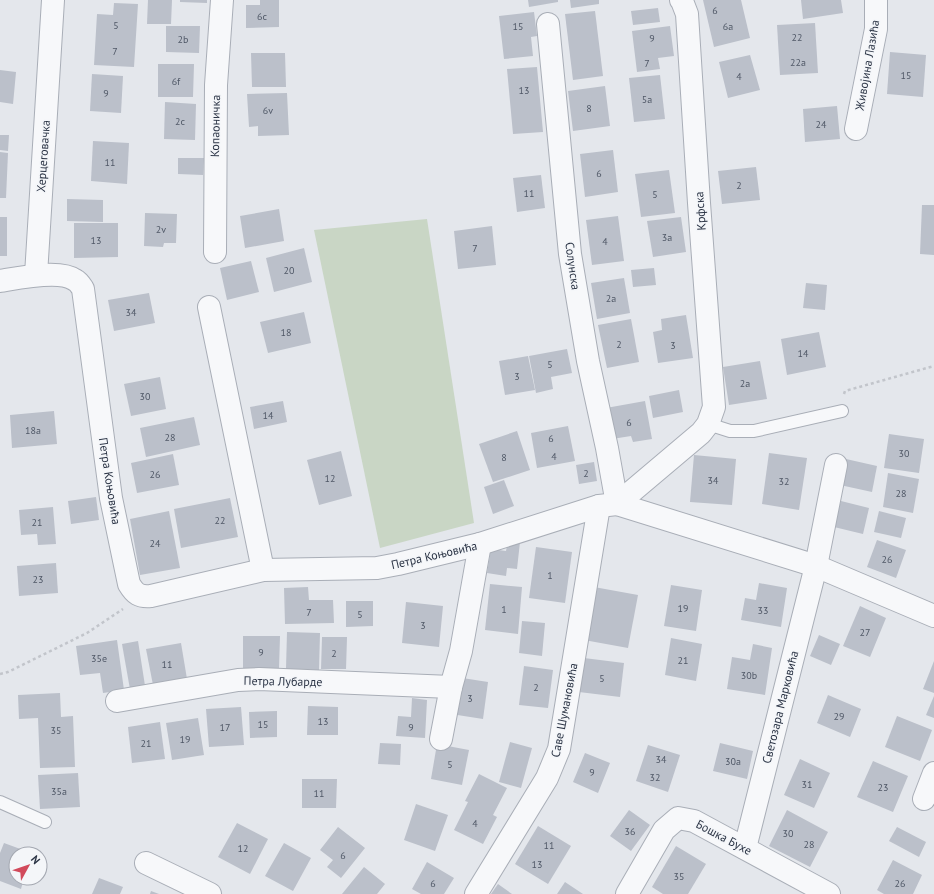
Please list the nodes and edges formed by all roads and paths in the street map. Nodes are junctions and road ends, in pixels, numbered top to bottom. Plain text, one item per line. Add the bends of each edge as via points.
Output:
1 (53, 0) edge
2 (222, 0) edge
3 (681, 0) edge
4 (876, 0) edge
5 (548, 24) dead end
6 (856, 129) dead end
7 (215, 252) dead end
8 (36, 275) junction
9 (0, 281) edge
10 (209, 308) dead end
11 (934, 366) edge
12 (842, 411) joint
13 (708, 424) junction
14 (836, 465) dead end
15 (608, 505) junction
16 (480, 544) junction
17 (816, 566) junction
18 (263, 570) junction
19 (138, 595) junction
20 (934, 616) edge
21 (0, 674) edge
22 (451, 687) junction
23 (117, 701) dead end
24 (441, 739) dead end
25 (934, 773) edge
26 (924, 799) dead end
27 (0, 802) edge
28 (45, 822) dead end
29 (745, 848) junction
30 (146, 863) dead end
31 (210, 894) edge
32 (476, 894) edge
33 (627, 894) edge
34 (829, 894) edge

1 - 8 street, Херцеговачка
2 - 7 street, Копаоничка via 216,85
3 - 13 street, Крфска via 687,14 712,360 714,407
4 - 6 street, Живојина Лазића via 876,29
5 - 15 street, Солунска via 570,254 588,361 607,448
8 - 9 street
8 - 19 street, Петра Коњовића via 66,276 76,280 83,289 111,498 129,584
10 - 18 street
11 - 12 path via 845,391
12 - 13 lane via 754,431 730,431
13 - 15 street via 701,433
14 - 17 street, Светозара Марковића
15 - 16 street, Петра Коњовића
15 - 17 street
15 - 32 street, Саве Шумановића via 559,749 547,778
16 - 18 street, Петра Коњовића via 377,568
16 - 22 street via 461,651
17 - 20 street
17 - 29 street, Светозара Марковића
18 - 19 street, Петра Коњовића via 151,596
19 - 21 path via 120,612 86,633
22 - 23 street, Петра Лубарде via 258,679 238,680
22 - 24 street
25 - 26 street
27 - 28 lane
29 - 33 street, Бошка Бухе via 694,821 678,818 664,830
29 - 34 street, Бошка Бухе
30 - 31 street

